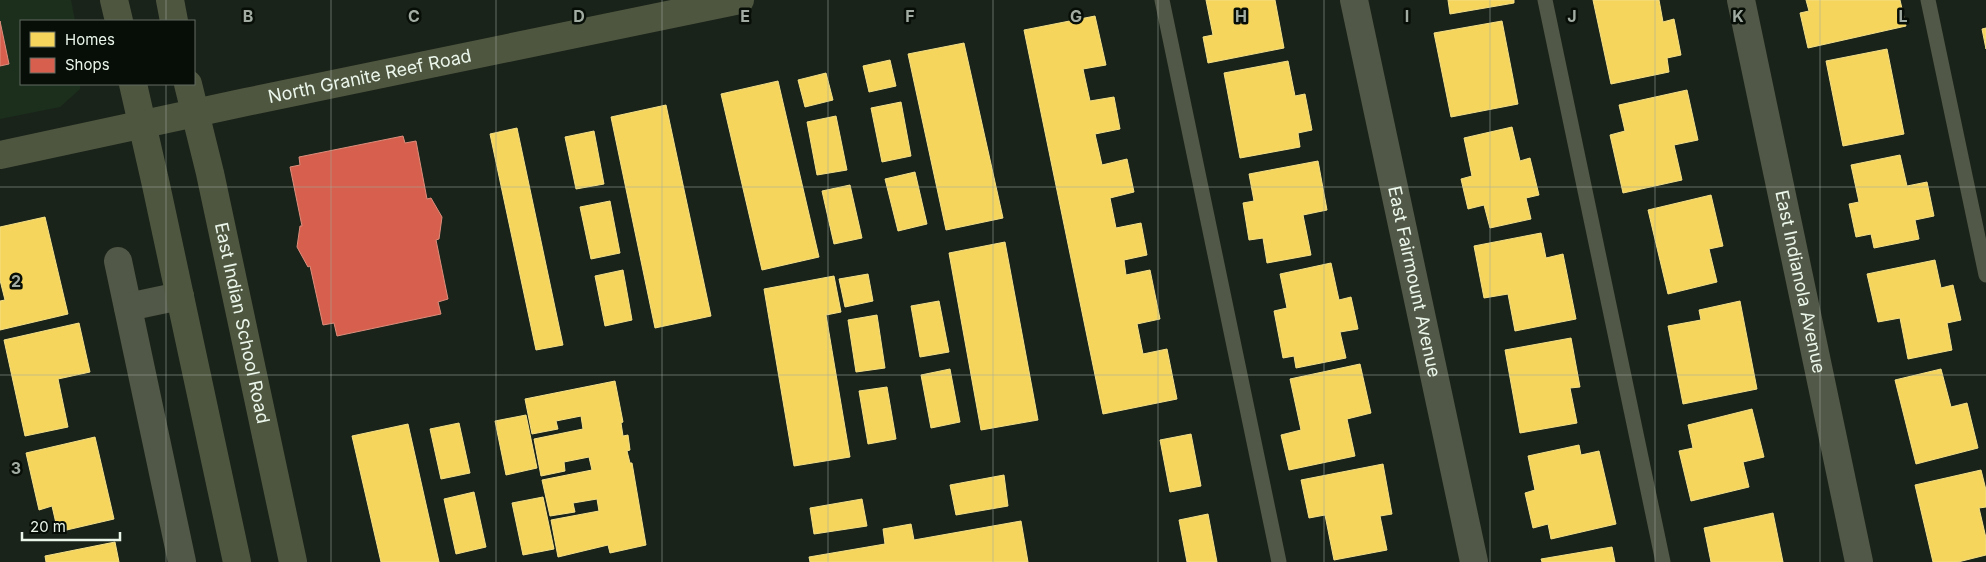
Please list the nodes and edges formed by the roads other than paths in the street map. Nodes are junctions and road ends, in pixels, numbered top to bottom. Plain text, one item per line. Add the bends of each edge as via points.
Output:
1 (114, 0) edge
2 (170, 0) edge
3 (1162, 0) edge
4 (1354, 0) edge
5 (1545, 0) edge
6 (1742, 0) edge
7 (1928, 0) edge
8 (730, 1) edge
9 (119, 20) edge
10 (174, 20) edge
11 (133, 85) edge
12 (188, 85) edge
13 (194, 113) junction
14 (142, 124) junction
15 (0, 155) edge
16 (118, 261) dead end
17 (1986, 275) edge
18 (180, 296) junction
19 (128, 306) junction
20 (182, 562) edge
21 (238, 562) edge
22 (293, 562) edge
23 (1279, 562) edge
24 (1474, 562) edge
25 (1663, 562) edge
26 (1859, 562) edge

1 - 9 main road
2 - 10 main road
3 - 23 lane
4 - 24 street, East Fairmount Avenue
5 - 25 lane
6 - 26 street, East Indianola Avenue
7 - 17 lane
8 - 13 main road, North Granite Reef Road
11 - 14 main road
12 - 13 main road, East Indian School Road
13 - 14 main road, North Granite Reef Road
13 - 22 main road, East Indian School Road via 210,173
14 - 15 main road, North Granite Reef Road
14 - 18 main road
16 - 19 street
18 - 19 street
18 - 21 main road
19 - 20 street

